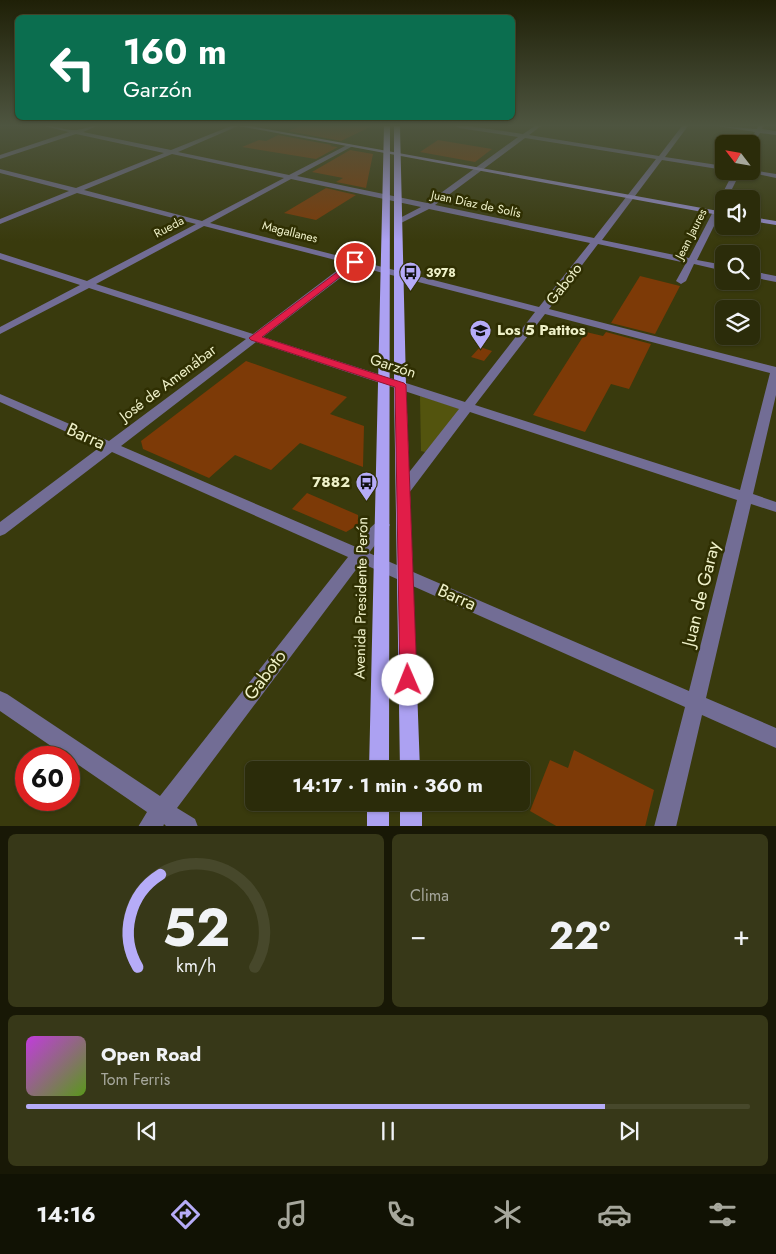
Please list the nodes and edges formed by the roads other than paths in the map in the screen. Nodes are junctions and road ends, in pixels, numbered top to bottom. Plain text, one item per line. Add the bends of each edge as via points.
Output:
1 (140, 165) edge
2 (231, 165) edge
3 (314, 165) edge
4 (392, 165) edge
5 (467, 165) edge
6 (484, 165) edge
7 (656, 165) edge
8 (702, 165) edge
9 (481, 167) junction
10 (715, 167) edge
11 (0, 171) edge
12 (760, 173) edge
13 (776, 176) edge
14 (290, 177) junction
15 (76, 191) junction
16 (633, 195) junction
17 (392, 199) junction
18 (428, 206) junction
19 (715, 209) edge
20 (760, 214) edge
21 (776, 217) edge
22 (715, 220) edge
23 (760, 220) edge
24 (0, 222) edge
25 (399, 222) junction
26 (203, 223) junction
27 (776, 223) edge
28 (596, 242) junction
29 (0, 256) edge
30 (355, 262) junction
31 (691, 262) junction
32 (715, 266) edge
33 (385, 269) junction
34 (400, 273) junction
35 (760, 276) edge
36 (776, 279) edge
37 (681, 282) dead end
38 (88, 284) junction
39 (543, 311) junction
40 (0, 331) edge
41 (254, 338) junction
42 (776, 371) edge
43 (384, 380) junction
44 (400, 385) junction
45 (0, 398) edge
46 (468, 407) junction
47 (111, 446) junction
48 (404, 489) junction
49 (745, 497) junction
50 (776, 507) edge
51 (382, 525) junction
52 (0, 530) edge
53 (358, 554) junction
54 (381, 564) junction
55 (406, 575) junction
56 (0, 700) edge
57 (695, 702) junction
58 (776, 738) edge
59 (379, 761) edge
60 (410, 761) edge
61 (162, 810) junction
62 (378, 811) edge
63 (411, 811) edge
64 (149, 826) edge
65 (187, 826) edge
66 (378, 826) edge
67 (411, 826) edge
68 (665, 826) edge

1 - 15 street
2 - 14 street, Juan Díaz de Solís
3 - 14 street, Rueda
4 - 17 main road, Avenida Presidente Perón
5 - 9 street
6 - 9 street
7 - 16 street, Gaboto
8 - 10 street
9 - 16 street
9 - 18 street
11 - 15 street, Magallanes
12 - 13 street
14 - 17 street, Juan Díaz de Solís
14 - 26 street, Rueda
15 - 24 street
15 - 26 street, Magallanes
16 - 19 street
16 - 28 street, Gaboto
17 - 18 street, Juan Díaz de Solís
17 - 25 main road, Avenida Presidente Perón
17 - 33 main road, Avenida Presidente Perón
18 - 25 street
18 - 28 street, Juan Díaz de Solís
20 - 21 street
22 - 31 street, Jean Jaures
23 - 27 street
25 - 34 main road, Avenida Presidente Perón
26 - 30 street, Magallanes
26 - 38 street, Rueda
28 - 31 street, Juan Díaz de Solís
28 - 39 street, Gaboto
29 - 38 street, Garzón
30 - 33 street, Magallanes
30 - 41 street, José de Amenábar
31 - 32 street, Juan Díaz de Solís
31 - 37 street, Jean Jaures
33 - 34 street, Magallanes
33 - 43 main road, Avenida Presidente Perón
34 - 39 street, Magallanes
34 - 44 main road, Avenida Presidente Perón
35 - 36 street
38 - 40 street, Rueda
38 - 41 street, Garzón
39 - 42 street, Magallanes
39 - 46 street, Gaboto
41 - 43 street, Garzón
41 - 47 street, José de Amenábar
42 - 49 street, Juan de Garay
43 - 44 street, Garzón
43 - 51 main road, Avenida Presidente Perón
44 - 46 street, Garzón
44 - 48 main road, Avenida Presidente Perón
45 - 47 street, Barra
46 - 48 street, Gaboto
46 - 49 street, Garzón
47 - 52 street, José de Amenábar
47 - 53 street, Barra
48 - 55 main road, Avenida Presidente Perón
49 - 50 street, Garzón
49 - 57 street, Juan de Garay
51 - 53 street, Gaboto
51 - 54 main road, Avenida Presidente Perón
53 - 54 street, Barra
53 - 61 street, Gaboto
54 - 55 street, Barra
54 - 59 main road, Avenida Presidente Perón
55 - 57 street, Barra
55 - 60 main road, Avenida Presidente Perón
56 - 61 street
57 - 58 street, Barra
57 - 68 street, Juan de Garay
61 - 64 street, Gaboto
61 - 65 street
62 - 66 main road
63 - 67 main road

